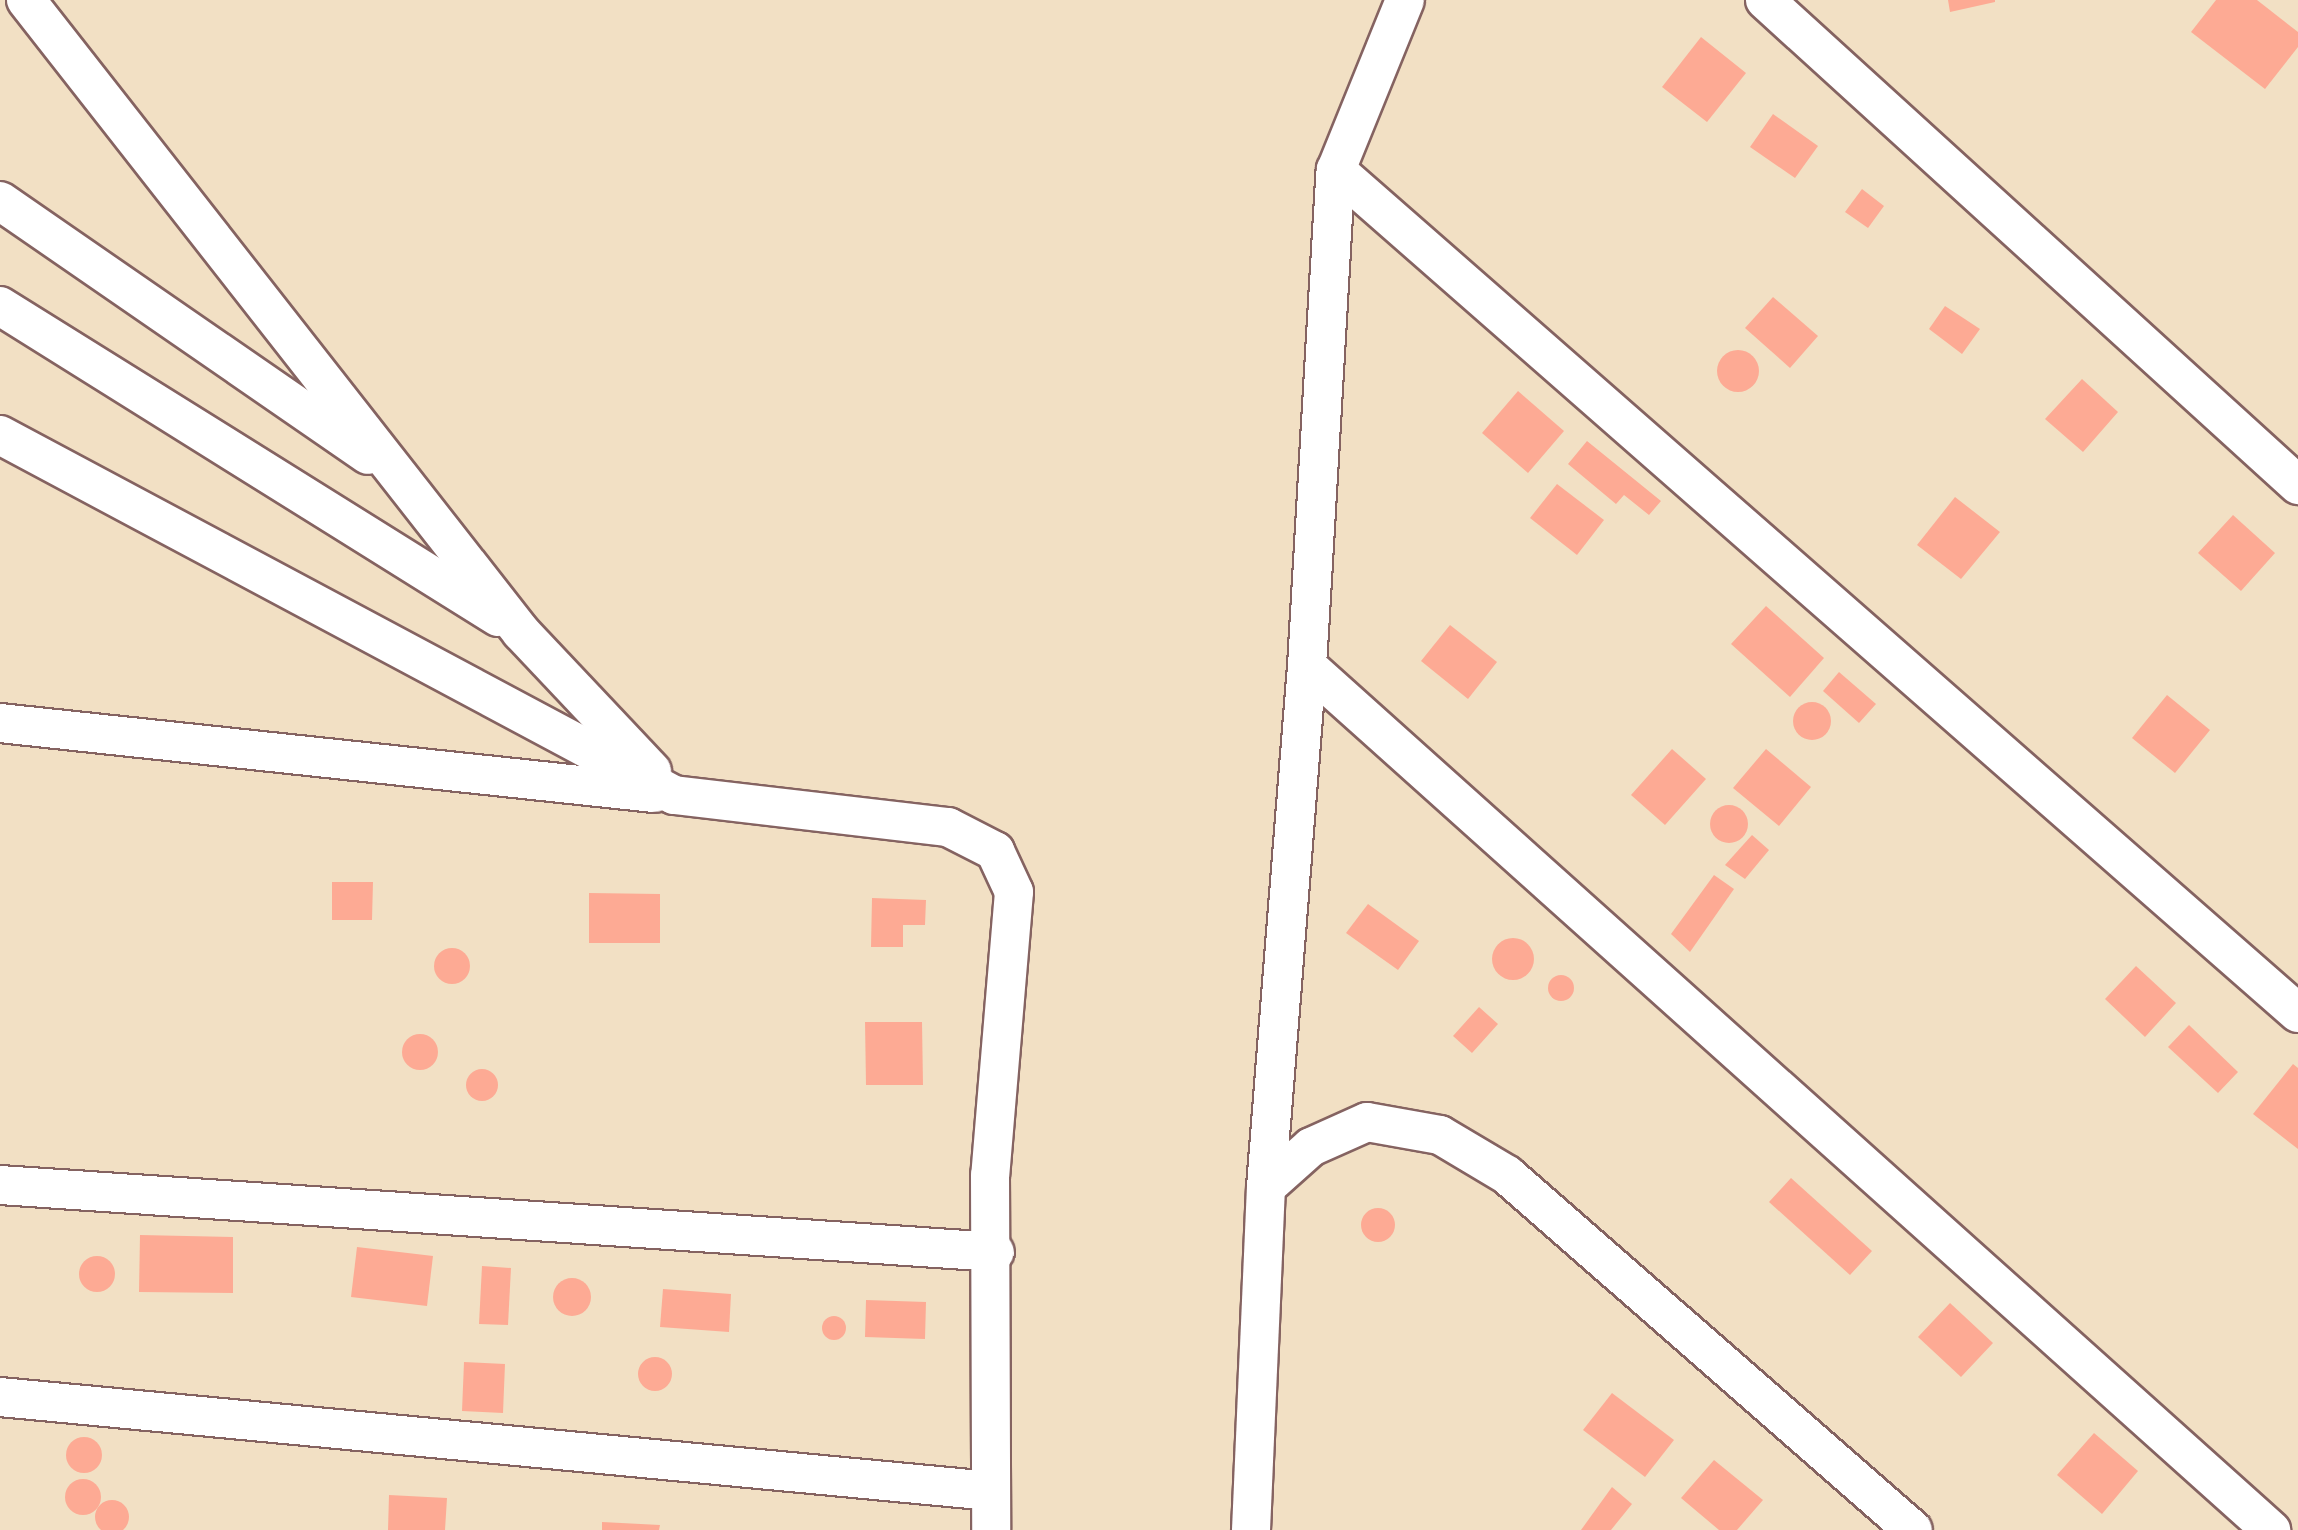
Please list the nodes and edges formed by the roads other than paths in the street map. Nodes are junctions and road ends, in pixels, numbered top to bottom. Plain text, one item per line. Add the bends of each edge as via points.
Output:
1 (26, 0) edge
2 (1406, 0) edge
3 (1765, 0) edge
4 (1336, 170) junction
5 (0, 201) edge
6 (0, 306) edge
7 (0, 435) edge
8 (399, 476) junction
9 (2298, 485) edge
10 (521, 632) junction
11 (1307, 666) junction
12 (0, 723) edge
13 (674, 795) junction
14 (2298, 1013) edge
15 (0, 1185) edge
16 (1266, 1187) junction
17 (995, 1252) junction
18 (0, 1397) edge
19 (991, 1491) junction
20 (990, 1530) edge
21 (1251, 1530) edge
22 (1913, 1530) edge
23 (2271, 1530) edge

1 - 8 street
2 - 4 street
3 - 9 street
4 - 11 street
4 - 14 street
5 - 8 street
6 - 10 street
7 - 13 street
8 - 10 street
10 - 13 street
11 - 16 street
11 - 23 street
12 - 13 street
13 - 17 street via 948,828 995,851 1014,892 990,1175
15 - 17 street
16 - 21 street
16 - 22 street via 1311,1146 1367,1122 1440,1135 1507,1176
17 - 19 street
18 - 19 street
19 - 20 street

